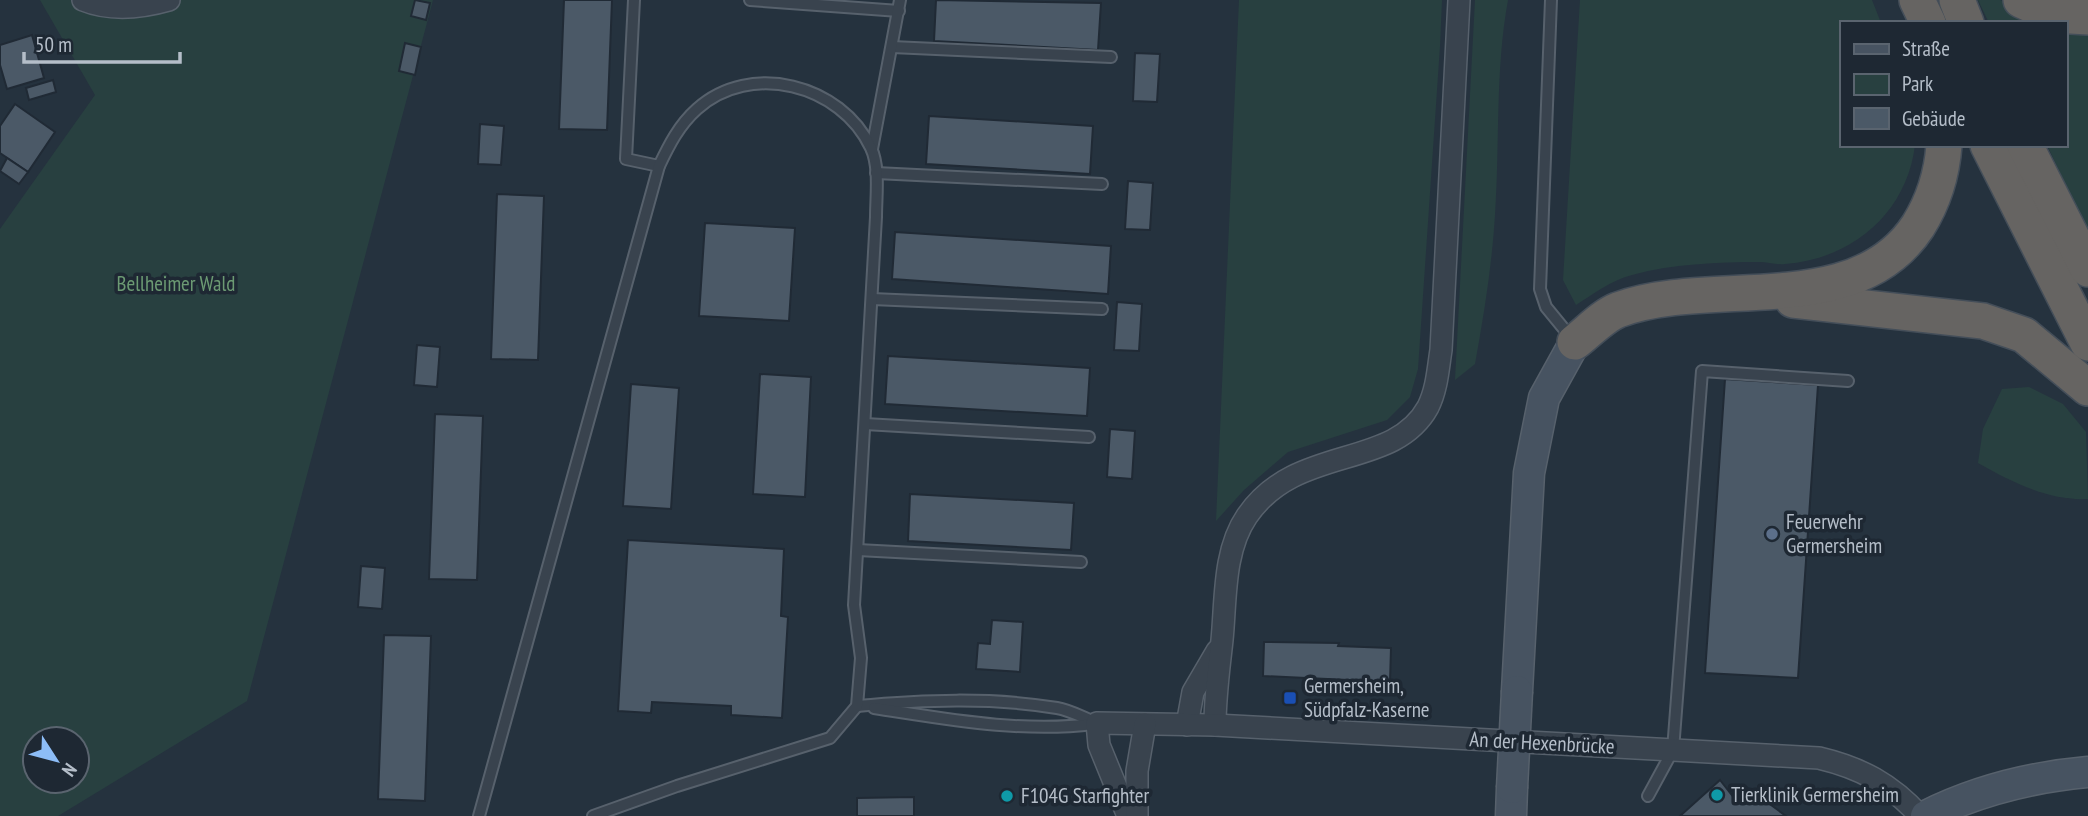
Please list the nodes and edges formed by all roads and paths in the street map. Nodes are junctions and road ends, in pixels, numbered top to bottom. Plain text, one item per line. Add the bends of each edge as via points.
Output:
1 (83, 0) edge
2 (634, 0) edge
3 (750, 0) edge
4 (1459, 0) edge
5 (1550, 0) edge
6 (1917, 0) edge
7 (1957, 0) edge
8 (2021, 0) edge
9 (167, 1) edge
10 (899, 6) edge
11 (2088, 17) edge
12 (1924, 21) edge
13 (1965, 21) edge
14 (892, 47) junction
15 (1111, 57) dead end
16 (1944, 147) edge
17 (1989, 147) edge
18 (2026, 147) edge
19 (872, 149) junction
20 (659, 166) junction
21 (876, 173) junction
22 (1102, 184) dead end
23 (2088, 269) edge
24 (1751, 293) junction
25 (872, 299) junction
26 (1102, 309) dead end
27 (1575, 342) junction
28 (2088, 343) edge
29 (1847, 381) dead end
30 (2088, 388) edge
31 (865, 424) junction
32 (1089, 437) dead end
33 (858, 550) junction
34 (1081, 562) dead end
35 (1222, 643) junction
36 (857, 706) junction
37 (1097, 723) junction
38 (1145, 724) junction
39 (1186, 725) junction
40 (1215, 725) junction
41 (1673, 750) junction
42 (2088, 772) edge
43 (1648, 796) dead end
44 (1511, 802) edge
45 (479, 816) edge
46 (593, 816) edge
47 (1128, 816) edge
48 (1137, 816) edge
49 (1920, 816) edge
50 (1926, 816) edge

1 - 9 street via 126,8
2 - 20 lane via 626,159
3 - 10 lane
4 - 35 street via 1441,350 1435,387 1416,424 1391,443 1305,468 1260,499 1245,519 1229,561
5 - 27 lane via 1540,289 1546,307
6 - 12 highway
7 - 13 highway
8 - 11 highway via 2054,15
10 - 14 lane
14 - 15 lane
14 - 19 lane
16 - 24 highway via 1930,208 1909,239 1879,265 1842,281
17 - 28 highway
18 - 23 highway
19 - 20 lane via 857,128 814,92 785,83 752,83 722,92 698,108 676,132
19 - 21 lane
20 - 45 lane
21 - 22 lane
21 - 25 lane
24 - 27 highway via 1694,295 1617,311
24 - 30 highway via 1983,321 2024,335
25 - 26 lane
25 - 31 lane
27 - 44 main road, bridge via 1544,398 1529,473
29 - 41 lane via 1702,371
31 - 32 lane
31 - 33 lane
33 - 34 lane
33 - 36 lane via 854,605 861,658
35 - 39 street via 1193,692
35 - 40 street
36 - 37 lane via 998,726 1058,728
36 - 37 lane via 919,700 989,703 1059,708
36 - 46 lane via 830,738
37 - 38 street, An der Hexenbrücke
37 - 47 street via 1099,745
38 - 39 street, An der Hexenbrücke
38 - 48 street via 1137,771
39 - 40 street, An der Hexenbrücke
40 - 41 street, An der Hexenbrücke
41 - 43 lane
41 - 49 street, An der Hexenbrücke via 1819,758 1854,766 1903,797
42 - 50 main road via 1965,797

